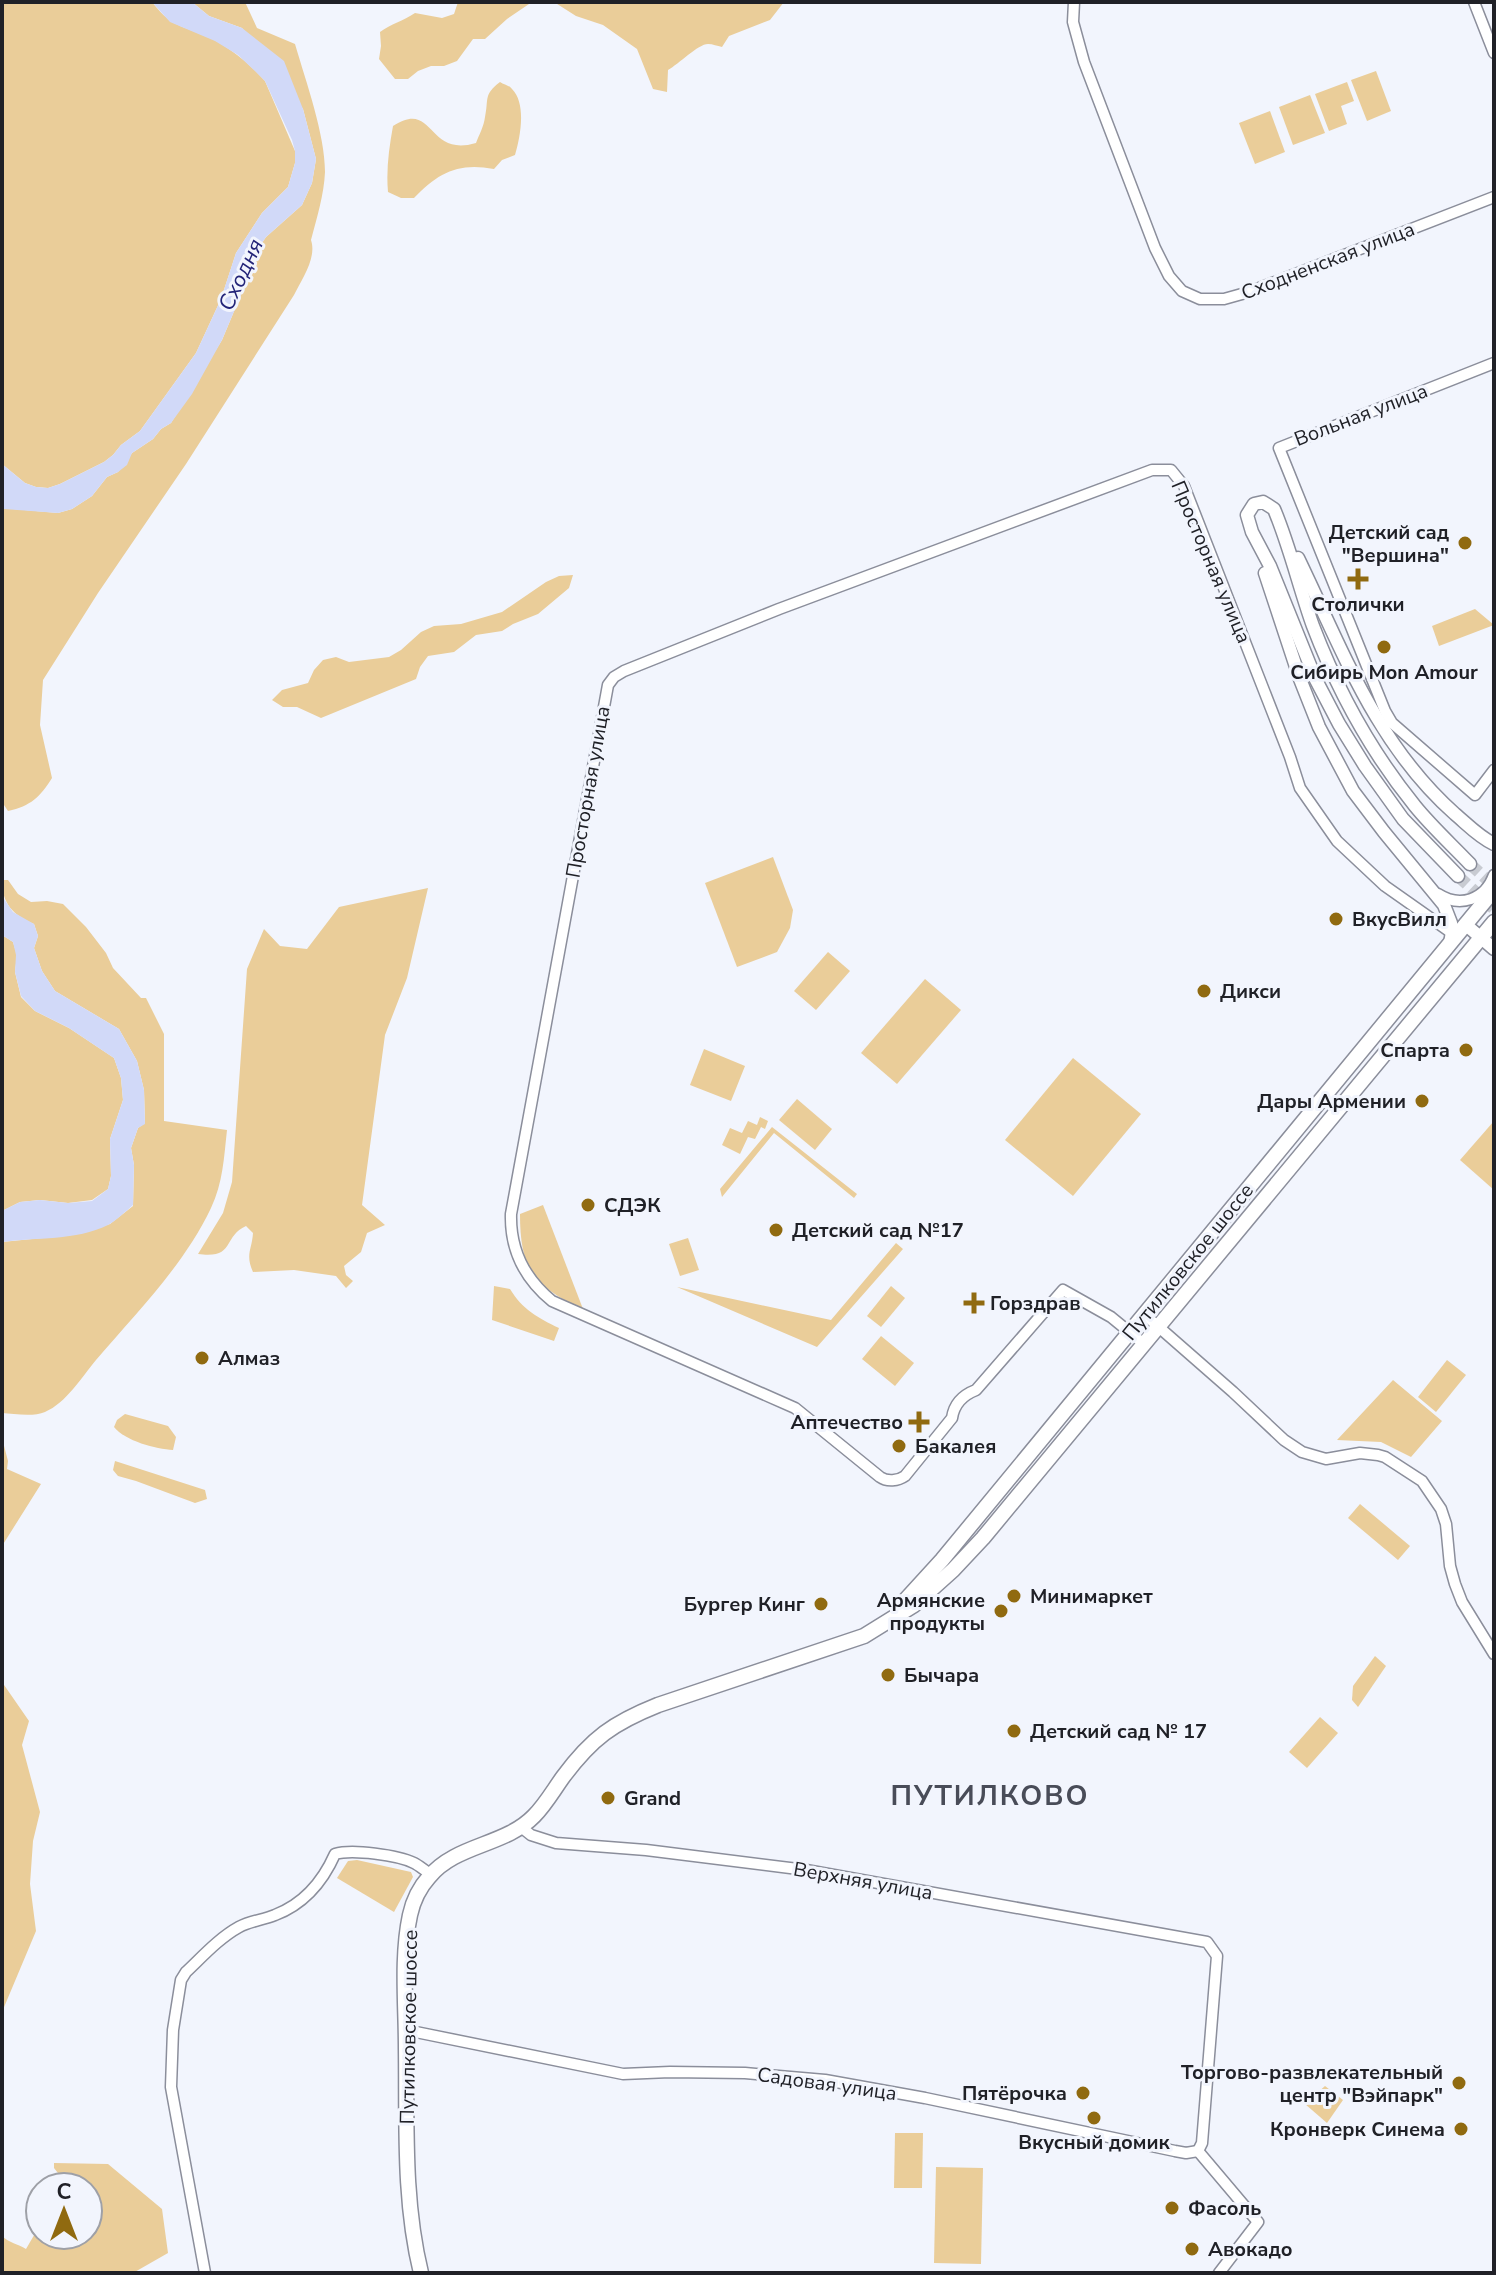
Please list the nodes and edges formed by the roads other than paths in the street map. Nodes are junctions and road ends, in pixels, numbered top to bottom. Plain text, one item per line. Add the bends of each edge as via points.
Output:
1 (1074, 2) edge
2 (1474, 2) edge
3 (1494, 53) edge
4 (1494, 197) edge
5 (1494, 363) edge
6 (1276, 514) junction
7 (1252, 532) junction
8 (1494, 770) edge
9 (1489, 842) edge
10 (1494, 857) edge
11 (1470, 864) tunnel mouth
12 (1494, 875) edge
13 (1458, 876) tunnel mouth
14 (1494, 890) edge
15 (1433, 891) junction
16 (1494, 922) edge
17 (1456, 934) junction
18 (1481, 938) junction
19 (1494, 949) edge
20 (1145, 1315) junction
21 (1158, 1327) junction
22 (1130, 1333) junction
23 (1144, 1344) junction
24 (877, 1629) junction
25 (1494, 1654) edge
26 (521, 1827) junction
27 (431, 1874) junction
28 (406, 2030) junction
29 (1198, 2151) junction
30 (205, 2273) edge
31 (421, 2273) edge
32 (1219, 2273) edge

1 - 4 street, Сходненская улица via 1073,22 1084,62 1155,248 1175,284 1189,295 1210,300 1249,292
2 - 3 street
5 - 8 street, Вольная улица via 1279,448 1392,723 1475,795
6 - 7 street via 1267,503 1254,504 1247,515
6 - 9 street via 1368,706 1395,749 1427,787
6 - 11 street via 1313,626 1355,715 1415,807
7 - 13 street via 1339,724 1403,819
7 - 15 street via 1319,727 1353,791
9 - 10 street
12 - 15 street via 1482,893 1469,900 1447,899
14 - 17 main road, Путилковское шоссе
15 - 17 street
16 - 18 main road, Путилковское шоссе
17 - 18 street
17 - 20 main road, Путилковское шоссе
17 - 22 street, Просторная улица via 1385,886 1337,841 1300,788 1184,486 1171,470 1152,470 1013,521 614,677 608,685 511,1214 515,1250 529,1278 552,1301 795,1408 888,1480 905,1476 966,1394 976,1390 1063,1290
18 - 19 street
18 - 21 main road, Путилковское шоссе
20 - 21 street
20 - 22 main road, Путилковское шоссе
21 - 23 main road, Путилковское шоссе
21 - 25 street via 1302,1452 1326,1459 1378,1455 1422,1481 1446,1524 1450,1566 1462,1602
22 - 23 street, Просторная улица
22 - 24 main road, Путилковское шоссе via 942,1560
23 - 24 main road, Путилковское шоссе via 983,1538 914,1605
24 - 26 main road, Путилковское шоссе via 625,1719 582,1753
26 - 27 main road, Путилковское шоссе via 456,1855
26 - 29 street, Верхняя улица via 556,1843 806,1870 1207,1942 1217,1956
27 - 28 main road, Путилковское шоссе via 411,1913
27 - 30 street via 413,1862 386,1855 335,1854 311,1893 287,1910 229,1933 181,1980 171,2087
28 - 29 street, Садовая улица via 623,2074 745,2073 825,2080 1175,2151
28 - 31 main road, Путилковское шоссе via 411,2213
29 - 32 street via 1258,2222

